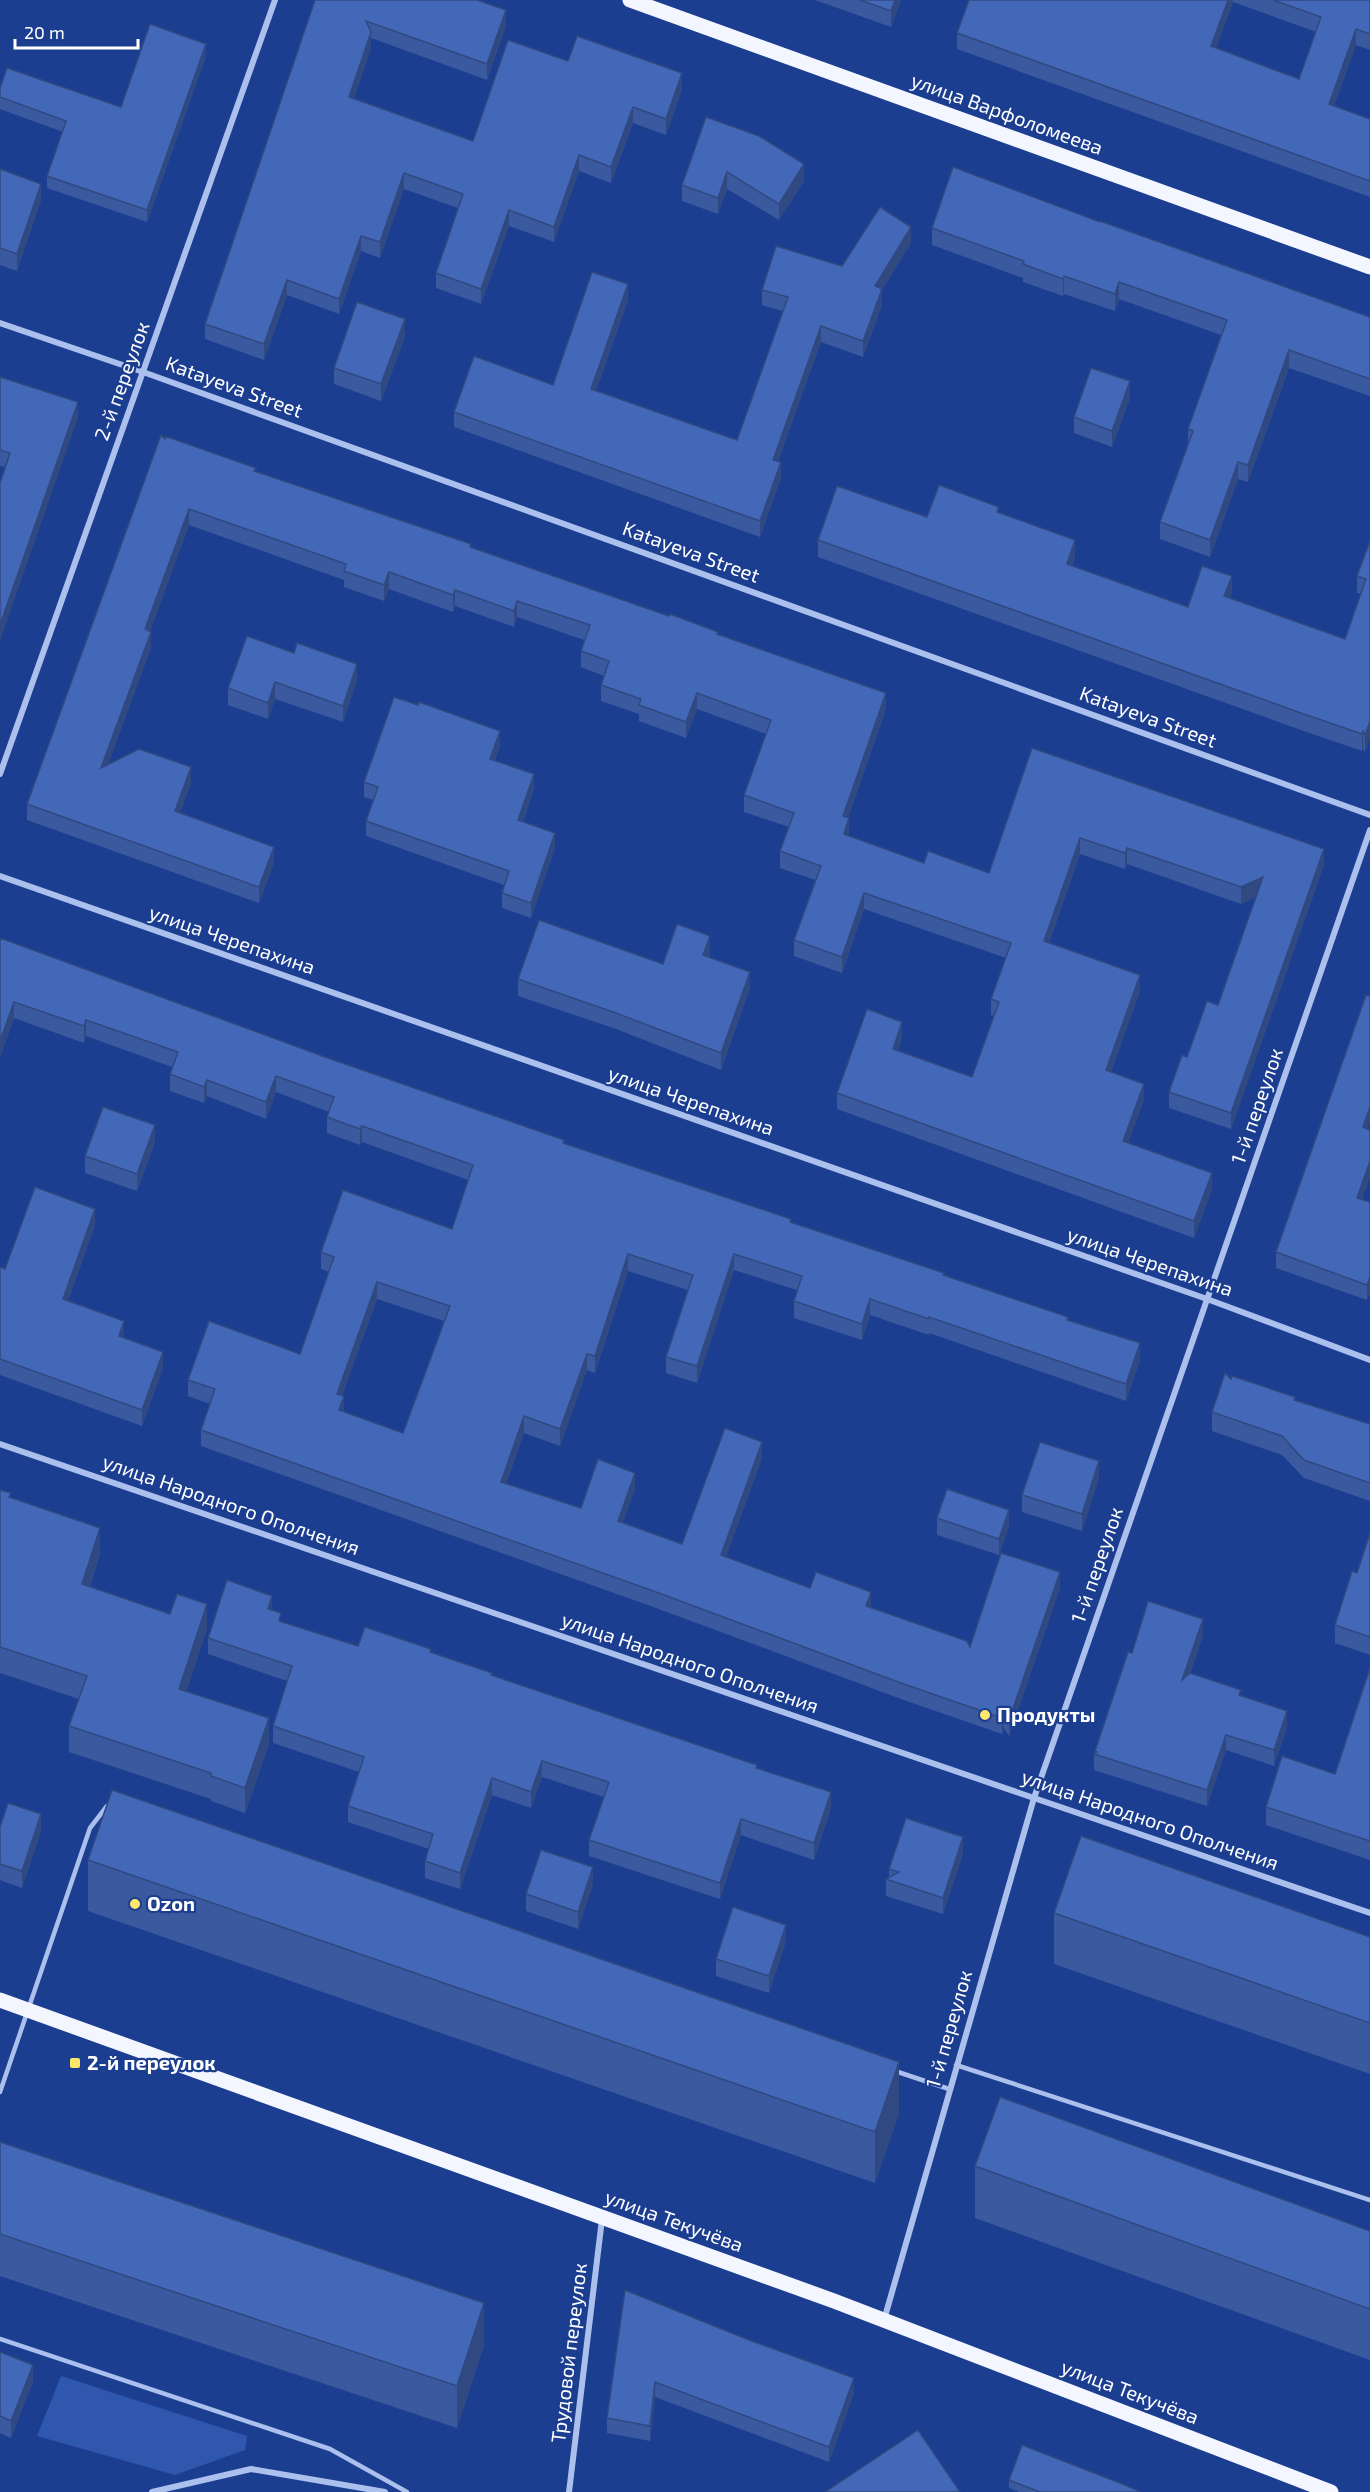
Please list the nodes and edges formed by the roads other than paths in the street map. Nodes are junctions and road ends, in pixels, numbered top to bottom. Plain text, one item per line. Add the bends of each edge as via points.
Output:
1 (275, 0) edge
2 (630, 0) edge
3 (1370, 267) edge
4 (0, 323) edge
5 (143, 372) junction
6 (0, 774) edge
7 (1370, 815) edge
8 (1370, 830) edge
9 (0, 876) edge
10 (1207, 1299) junction
11 (1370, 1360) edge
12 (0, 1444) edge
13 (1034, 1798) junction
14 (118, 1809) edge
15 (1370, 1913) edge
16 (0, 2000) edge
17 (28, 2009) junction
18 (956, 2065) junction
19 (893, 2070) edge
20 (949, 2089) junction
21 (0, 2092) edge
22 (1370, 2200) edge
23 (603, 2217) junction
24 (884, 2320) junction
25 (0, 2339) edge
26 (152, 2492) edge
27 (385, 2492) edge
28 (407, 2492) edge
29 (569, 2492) edge
30 (1331, 2492) edge

1 - 5 street, 2-й переулок
2 - 3 main road, улица Варфоломеева
4 - 5 street, Katayeva Street
5 - 6 street, 2-й переулок
5 - 7 street, Katayeva Street
8 - 10 street, 1-й переулок
9 - 10 street, улица Черепахина
10 - 11 street, улица Черепахина
10 - 13 street, 1-й переулок
12 - 13 street, улица Народного Ополчения
13 - 15 street, улица Народного Ополчения
13 - 18 street, 1-й переулок
14 - 17 lane via 106,1806 90,1828
16 - 17 main road, улица Текучёва
17 - 21 lane
17 - 23 main road, улица Текучёва
18 - 20 street, 1-й переулок
18 - 22 lane
19 - 20 lane
20 - 24 street, 1-й переулок
23 - 24 main road, улица Текучёва
23 - 29 street, Трудовой переулок
24 - 30 main road, улица Текучёва
25 - 28 lane via 330,2449
26 - 27 street via 251,2469

